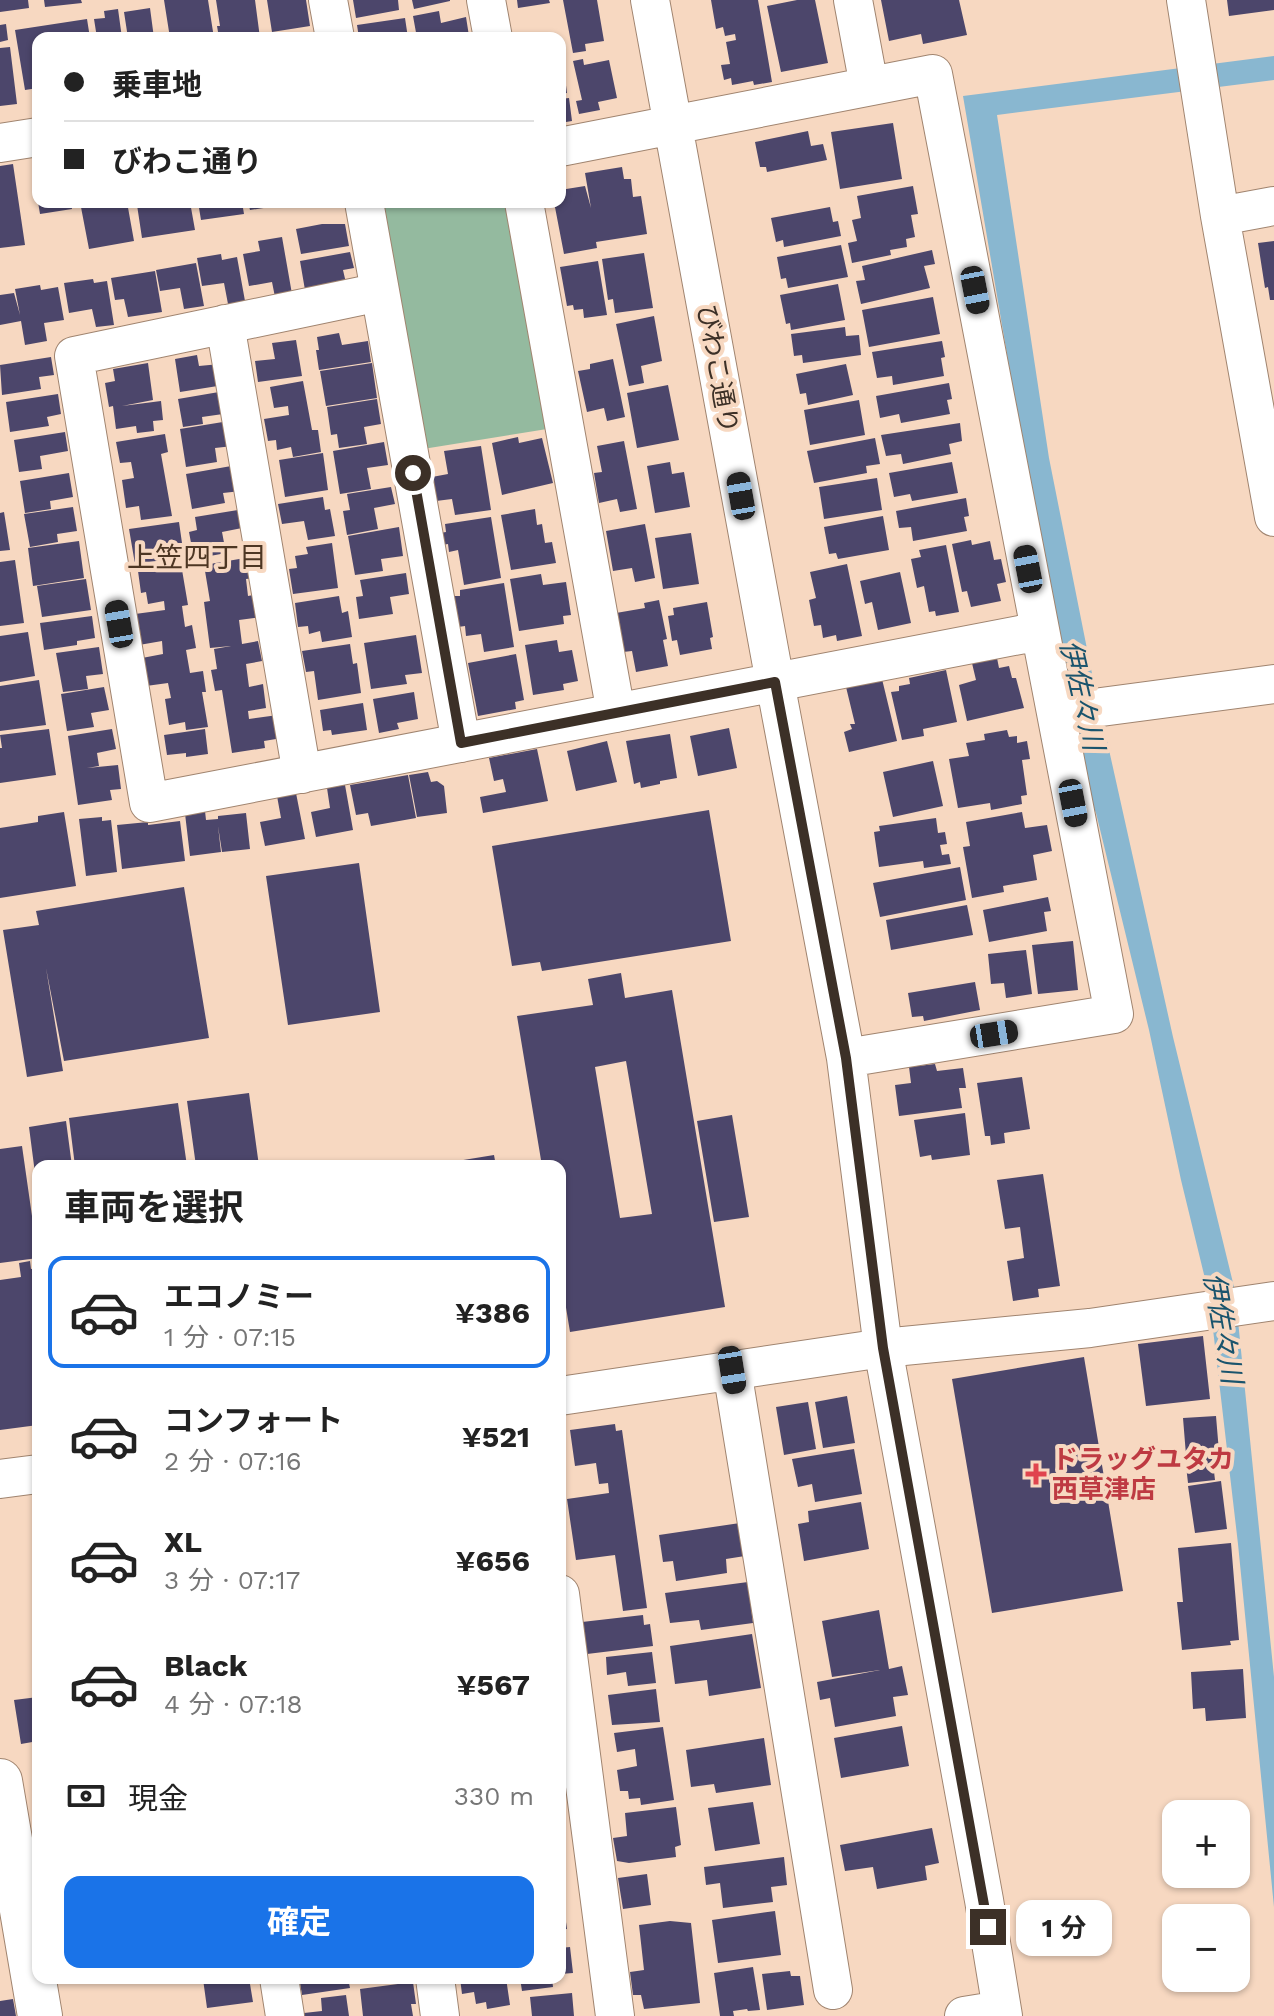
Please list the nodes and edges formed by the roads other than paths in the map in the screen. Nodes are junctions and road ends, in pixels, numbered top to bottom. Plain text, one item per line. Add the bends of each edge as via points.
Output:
1 (328, 0) edge
2 (486, 0) edge
3 (650, 0) edge
4 (853, 0) edge
5 (1186, 0) edge
6 (334, 32) edge
7 (492, 32) edge
8 (869, 86) junction
9 (673, 125) junction
10 (32, 138) edge
11 (0, 143) edge
12 (566, 146) edge
13 (1274, 206) edge
14 (365, 208) edge
15 (525, 208) edge
16 (1220, 216) junction
17 (380, 292) junction
18 (225, 324) junction
19 (1274, 517) edge
20 (1040, 631) junction
21 (775, 682) junction
22 (1274, 684) edge
23 (1061, 712) junction
24 (616, 713) junction
25 (461, 743) junction
26 (302, 774) junction
27 (846, 1058) junction
28 (1240, 1306) edge
29 (883, 1348) junction
30 (732, 1370) junction
31 (566, 1395) edge
32 (32, 1475) edge
33 (0, 1479) edge
34 (566, 1640) edge
35 (0, 1781) edge
36 (32, 1969) edge
37 (35, 1984) edge
38 (280, 1984) edge
39 (436, 1984) edge
40 (833, 1990) dead end
41 (1002, 2013) edge
42 (40, 2016) edge
43 (285, 2016) edge
44 (440, 2016) edge
45 (615, 2016) edge
46 (964, 2016) edge

1 - 6 street
2 - 7 street
3 - 9 street, びわこ通り
4 - 8 street
5 - 16 street
8 - 9 street
8 - 20 street via 933,74
9 - 12 street
9 - 21 street, びわこ通り
10 - 11 street
13 - 16 street
14 - 17 street
15 - 24 street
16 - 19 street
17 - 18 street
17 - 25 street
18 - 26 street
18 - 26 street via 74,356 149,803
20 - 21 street
20 - 23 street
21 - 24 street
21 - 27 street, びわこ通り
22 - 23 street
23 - 27 street via 1114,1014
24 - 25 street
25 - 26 street
27 - 29 street, びわこ通り
28 - 29 street via 1090,1328
29 - 30 street
29 - 41 street, びわこ通り
30 - 31 street
30 - 40 street
32 - 33 street
34 - 45 street
35 - 36 main road
37 - 42 main road
38 - 43 street
39 - 44 street
41 - 46 street

